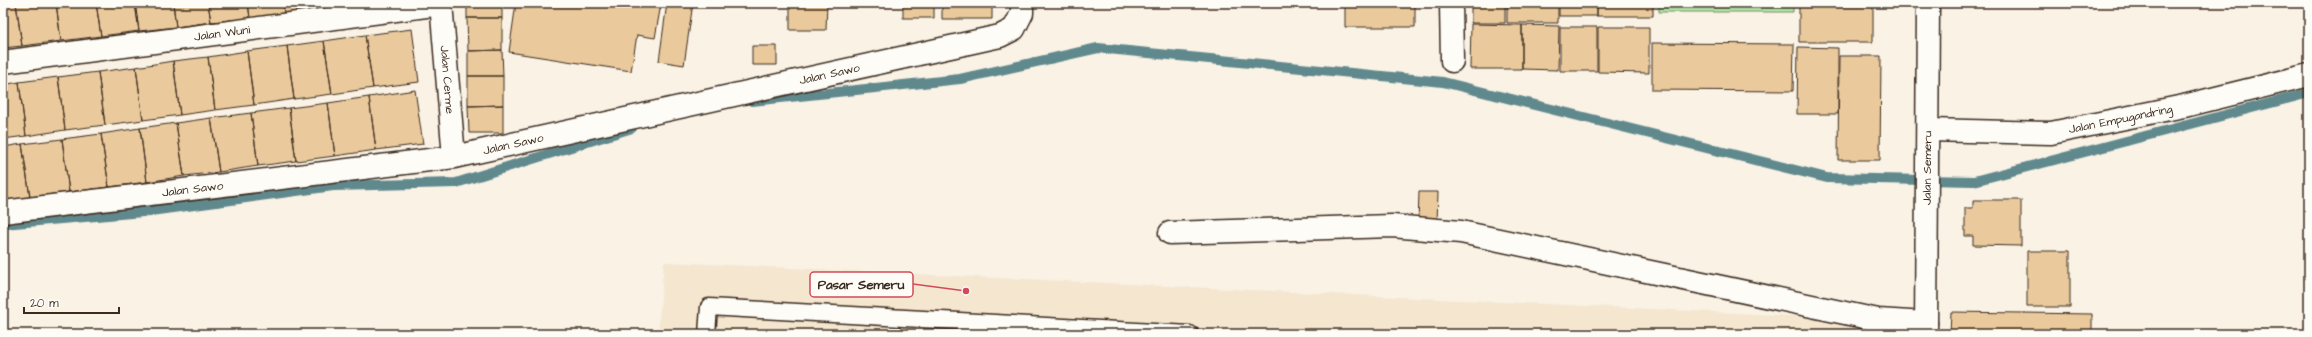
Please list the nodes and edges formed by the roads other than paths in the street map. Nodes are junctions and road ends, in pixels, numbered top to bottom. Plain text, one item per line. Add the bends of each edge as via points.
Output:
1 (441, 3) edge
2 (1022, 3) edge
3 (1452, 3) edge
4 (1928, 3) edge
5 (1452, 61) dead end
6 (3, 62) edge
7 (2309, 75) edge
8 (1928, 137) junction
9 (454, 157) junction
10 (3, 212) edge
11 (1170, 233) dead end
12 (1926, 329) edge
13 (707, 334) edge
14 (1190, 334) edge

1 - 6 street, Jalan Wuni
1 - 9 street, Jalan Cerme
2 - 9 street, Jalan Sawo via 1022,13 1014,29 1000,36
3 - 5 street
4 - 8 street, Jalan Semeru
7 - 8 street, Jalan Empugandring via 2184,106 2051,133
8 - 12 street, Jalan Semeru
9 - 10 street, Jalan Sawo
11 - 12 street via 1392,226 1461,232
13 - 14 lane via 709,307

